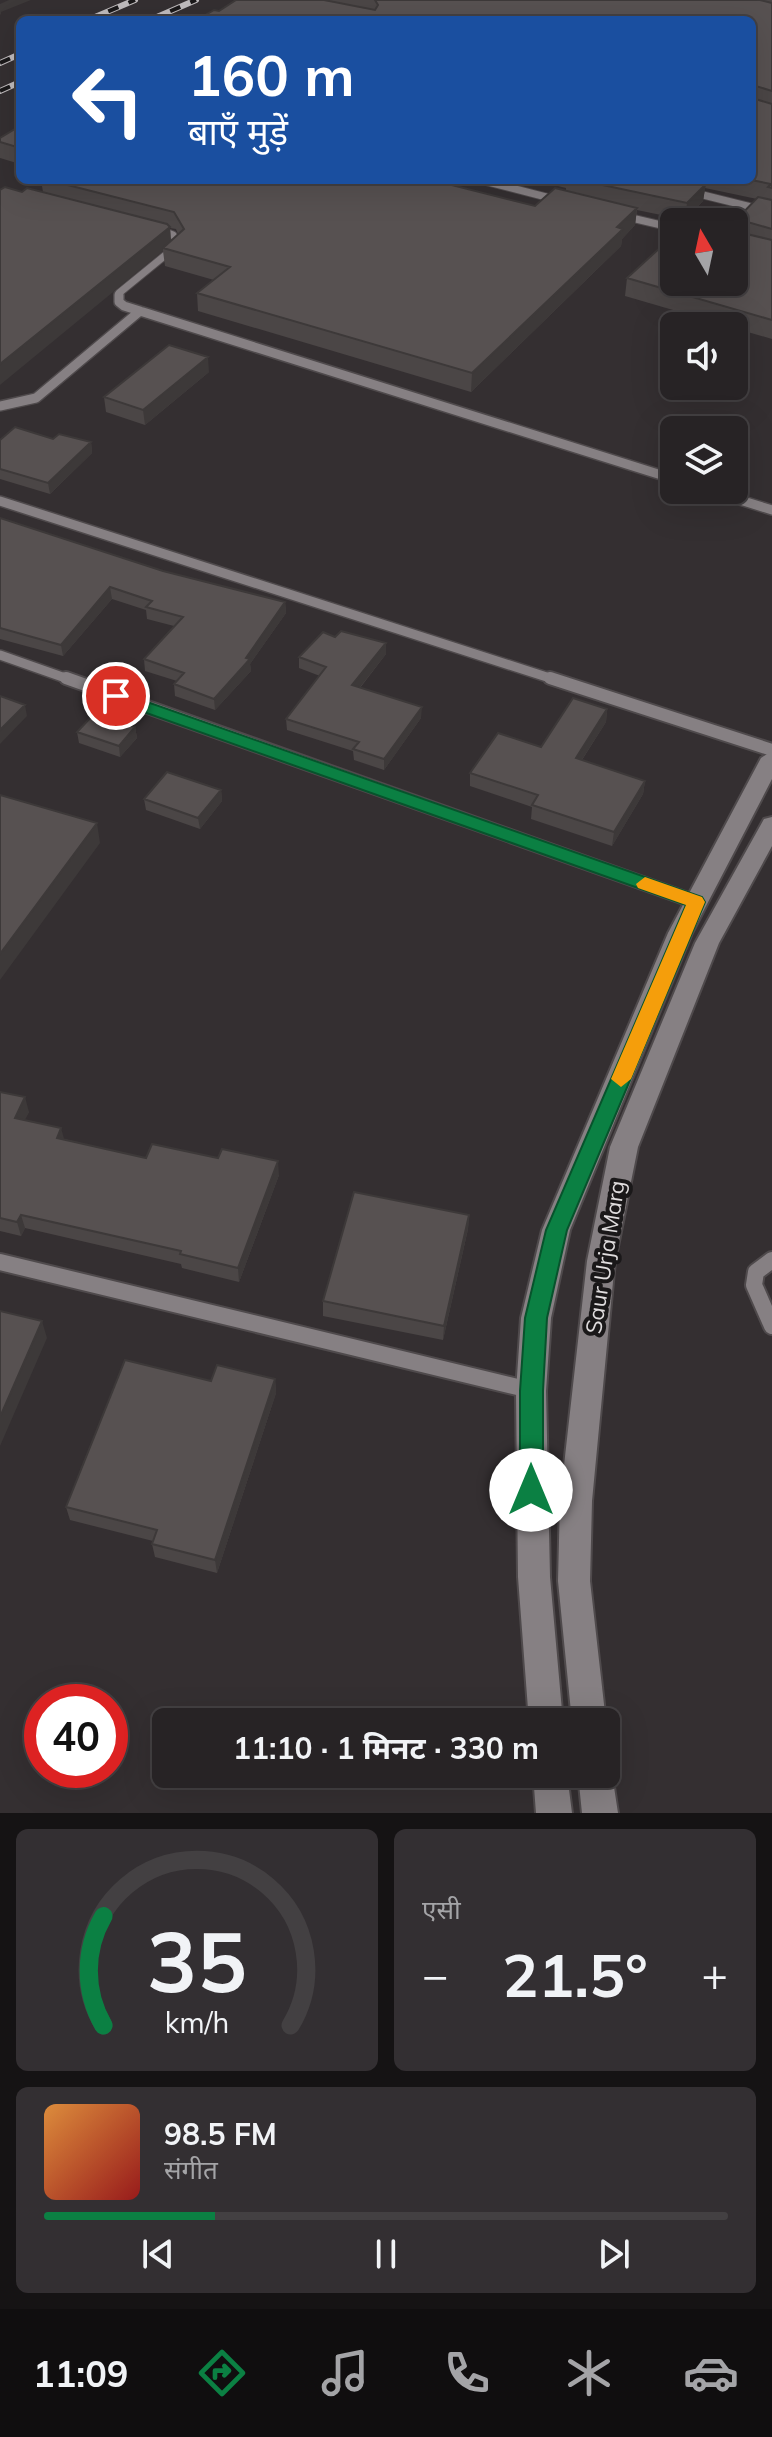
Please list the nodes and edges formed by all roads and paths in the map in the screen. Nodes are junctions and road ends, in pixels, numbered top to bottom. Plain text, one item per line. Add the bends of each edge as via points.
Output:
1 (496, 184) edge
2 (686, 191) edge
3 (570, 202) edge
4 (772, 212) edge
5 (614, 214) edge
6 (660, 225) edge
7 (149, 227) edge
8 (140, 311) junction
9 (0, 406) edge
10 (660, 475) edge
11 (0, 501) edge
12 (748, 502) edge
13 (772, 510) edge
14 (0, 655) edge
15 (772, 750) edge
16 (772, 758) edge
17 (740, 816) junction
18 (772, 826) edge
19 (696, 902) junction
20 (772, 1260) edge
21 (0, 1262) edge
22 (772, 1326) edge
23 (531, 1391) junction
24 (545, 1708) edge
25 (588, 1708) edge
26 (551, 1788) edge
27 (597, 1788) edge
28 (554, 1813) edge
29 (600, 1813) edge

1 - 3 lane
2 - 4 lane
5 - 6 lane
7 - 8 lane via 164,230 179,244 119,293 119,302
8 - 9 lane via 36,398
8 - 10 lane
11 - 15 lane
12 - 13 lane
14 - 19 lane
16 - 17 street, Saur Urja Marg
17 - 18 street
17 - 19 street, Saur Urja Marg
18 - 25 street, Saur Urja Marg via 707,943 624,1147 601,1261 576,1501 574,1581
19 - 23 street, Saur Urja Marg via 556,1230 536,1318
20 - 22 lane via 756,1272 754,1285
21 - 23 lane
23 - 24 street, Saur Urja Marg via 534,1577
26 - 28 street
27 - 29 street

